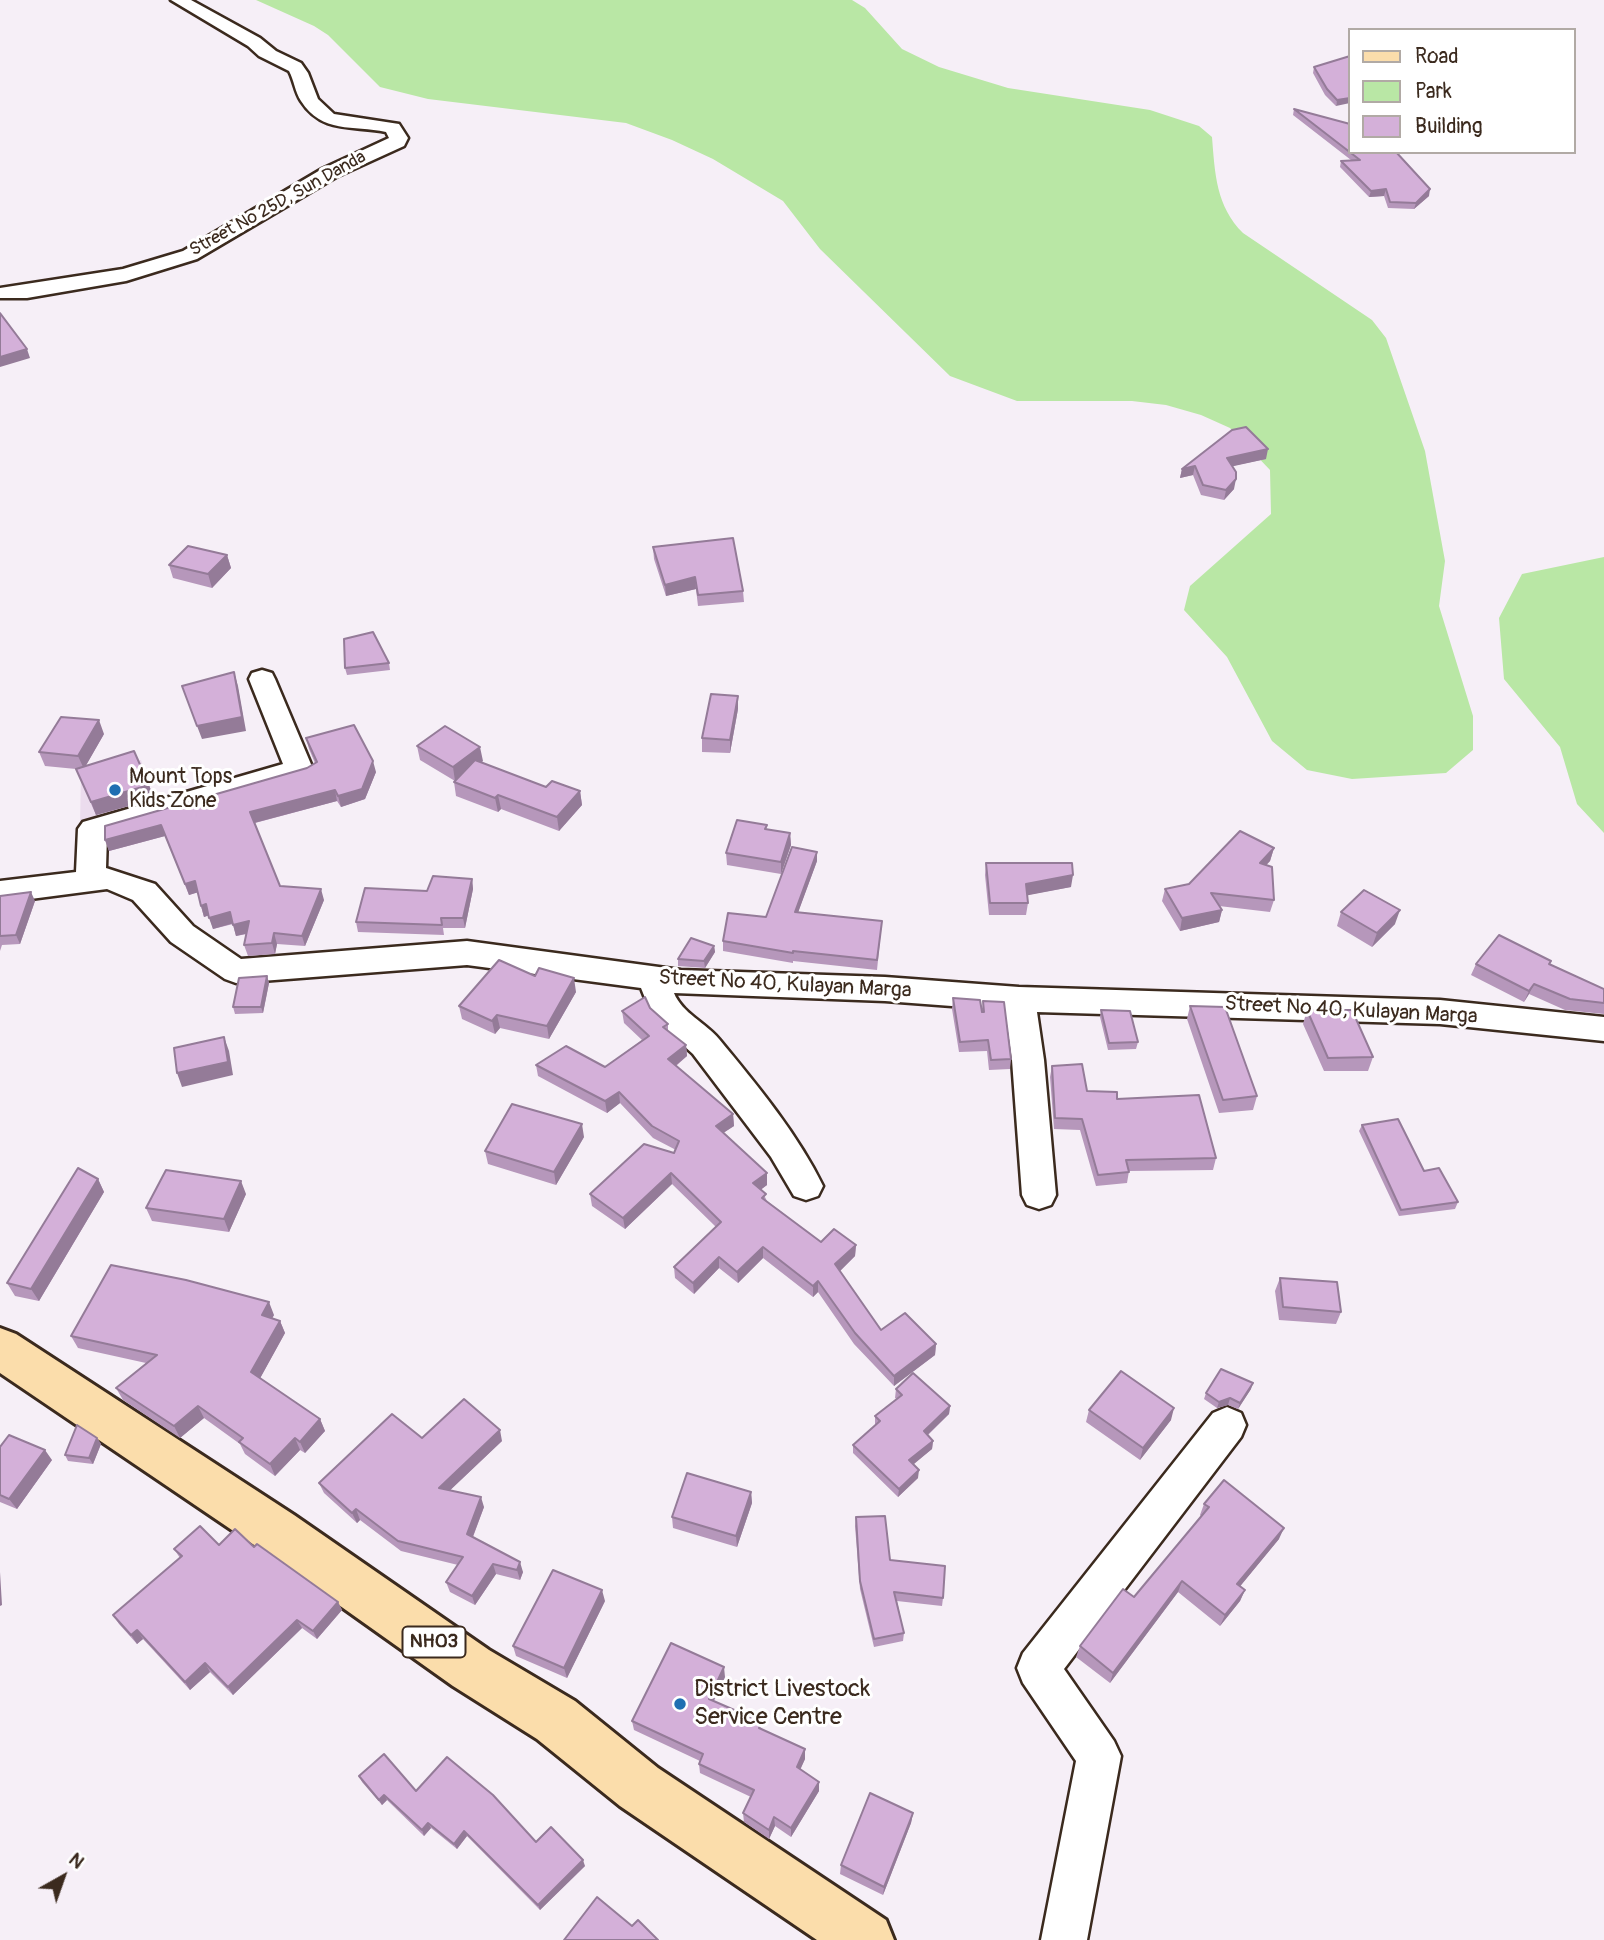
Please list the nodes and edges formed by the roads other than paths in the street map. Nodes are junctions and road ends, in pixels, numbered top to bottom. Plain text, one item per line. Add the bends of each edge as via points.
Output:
1 (179, 0) edge
2 (6, 293) dead end
3 (262, 679) dead end
4 (90, 880) junction
5 (0, 892) edge
6 (653, 978) junction
7 (1019, 999) junction
8 (1604, 1029) edge
9 (806, 1186) dead end
10 (1039, 1195) dead end
11 (0, 1349) edge
12 (1227, 1424) dead end
13 (866, 1940) edge
14 (1064, 1940) edge

1 - 2 street, Street No 25D, Sun Danda via 254,42 272,58 293,65 318,114 340,122 393,128 397,142 329,173 190,255 126,275
3 - 4 street via 299,769 93,829
4 - 5 street, Street No 40, Kulayan Marga
4 - 6 street, Street No 40, Kulayan Marga via 109,878 144,892 182,934 236,971 467,953
6 - 7 street, Street No 40, Kulayan Marga
6 - 9 street via 664,1009 705,1045 783,1147
7 - 8 street, Street No 40, Kulayan Marga via 1440,1012
7 - 10 street
11 - 13 main road, NH03 via 278,1532 471,1668 556,1720 639,1787
12 - 14 street via 1038,1668 1099,1756

